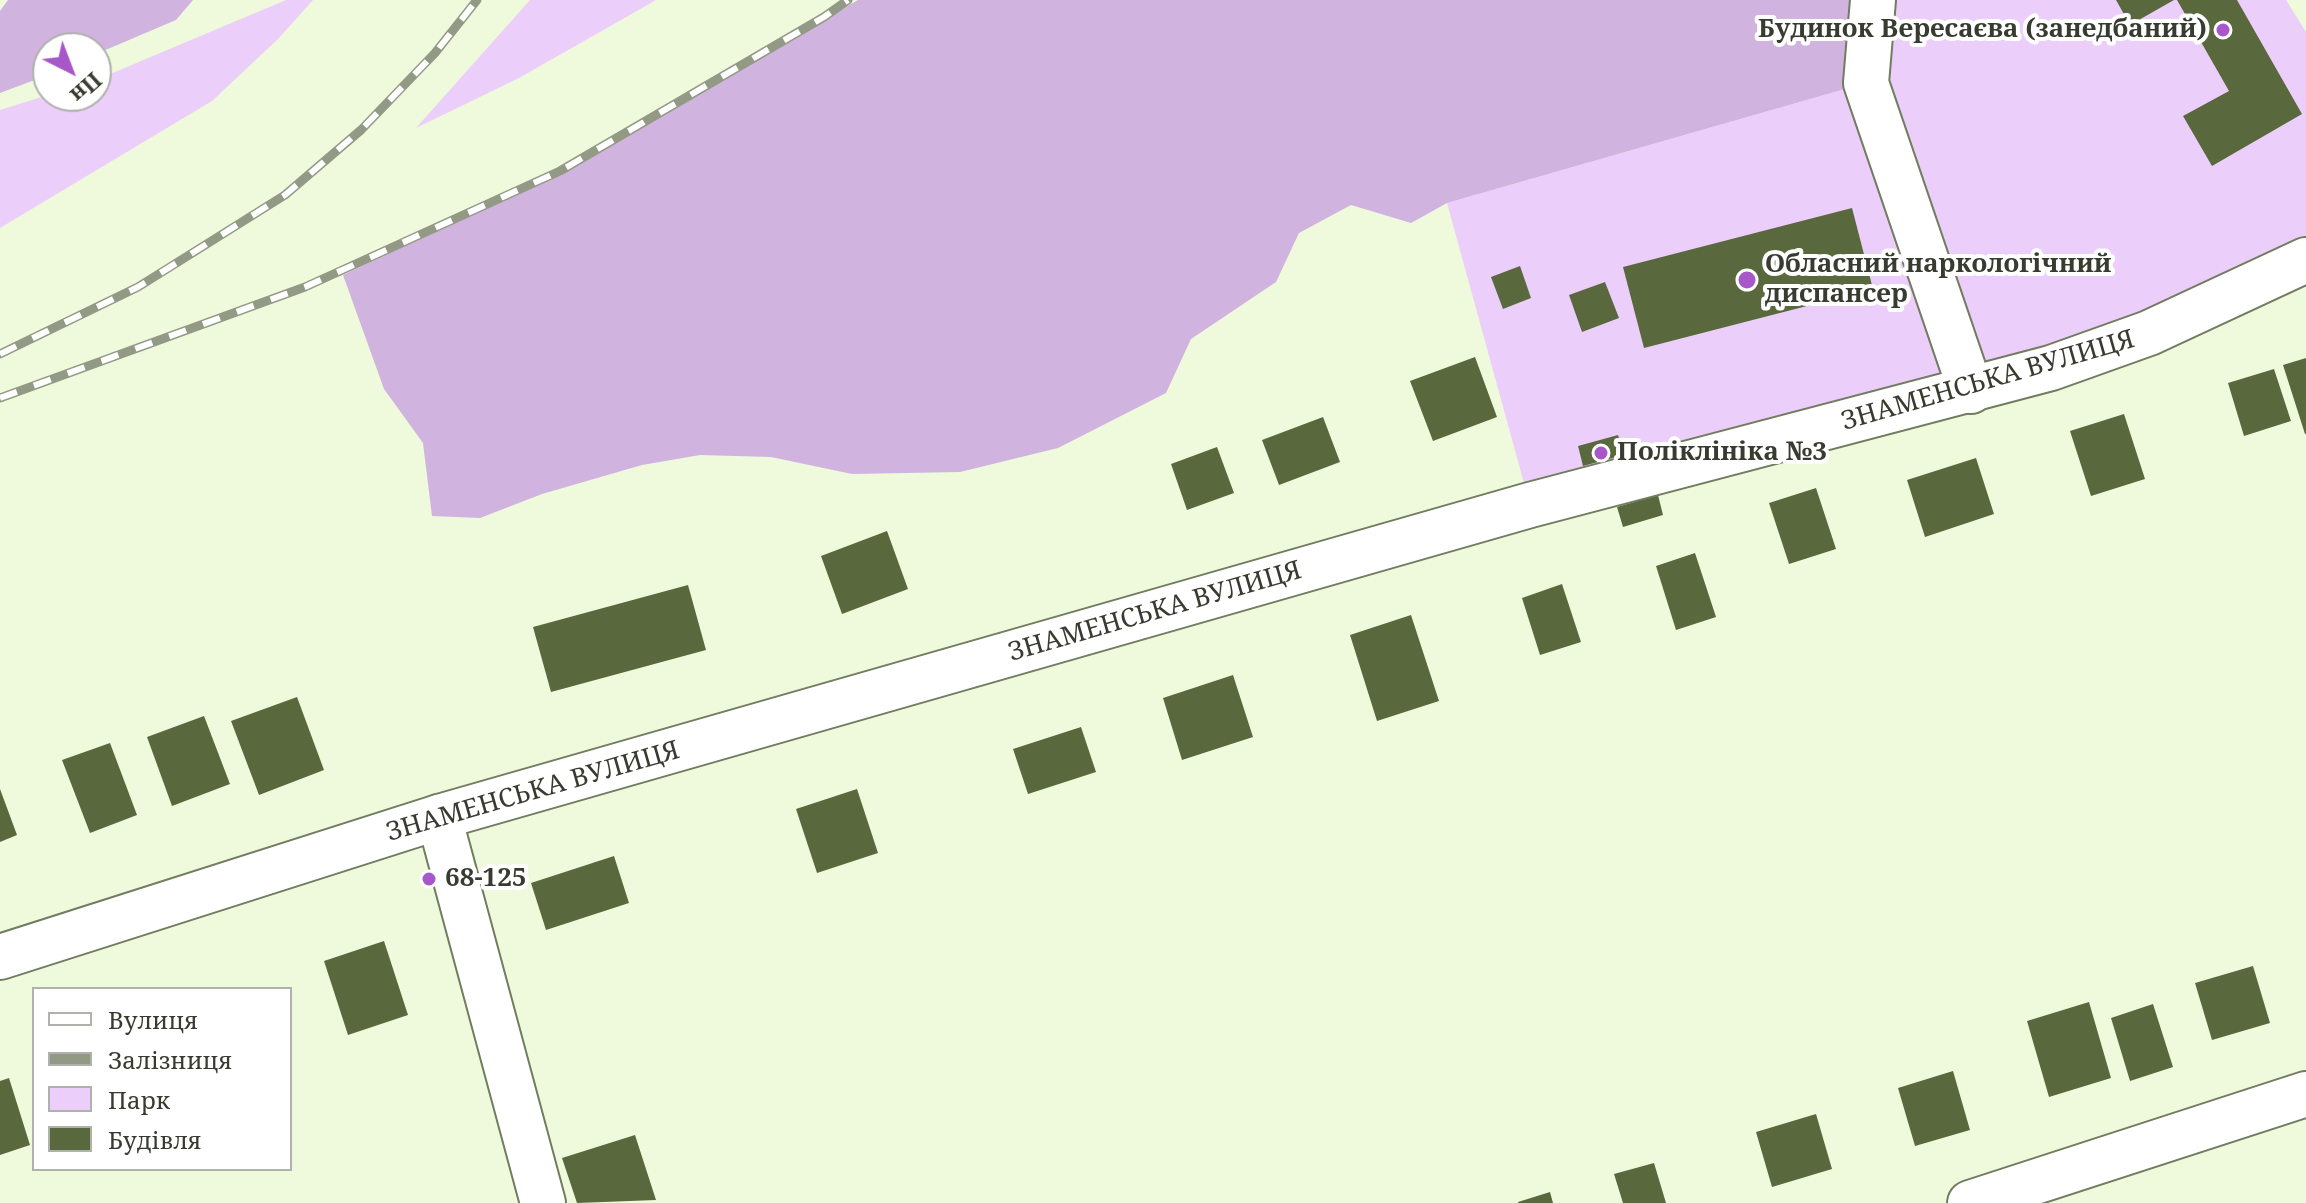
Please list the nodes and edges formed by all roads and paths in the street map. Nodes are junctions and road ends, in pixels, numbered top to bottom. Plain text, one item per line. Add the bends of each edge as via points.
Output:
1 (1873, 0) edge
2 (2306, 260) edge
3 (1971, 391) junction
4 (439, 817) junction
5 (0, 957) edge
6 (2306, 1094) edge
7 (543, 1203) edge
8 (1970, 1203) edge

1 - 3 main road via 1866,83
2 - 3 main road, ЗНАМЕНСЬКА ВУЛИЦЯ via 2149,333
3 - 4 main road, ЗНАМЕНСЬКА ВУЛИЦЯ via 1530,505
4 - 5 main road, ЗНАМЕНСЬКА ВУЛИЦЯ
4 - 7 main road
6 - 8 main road

